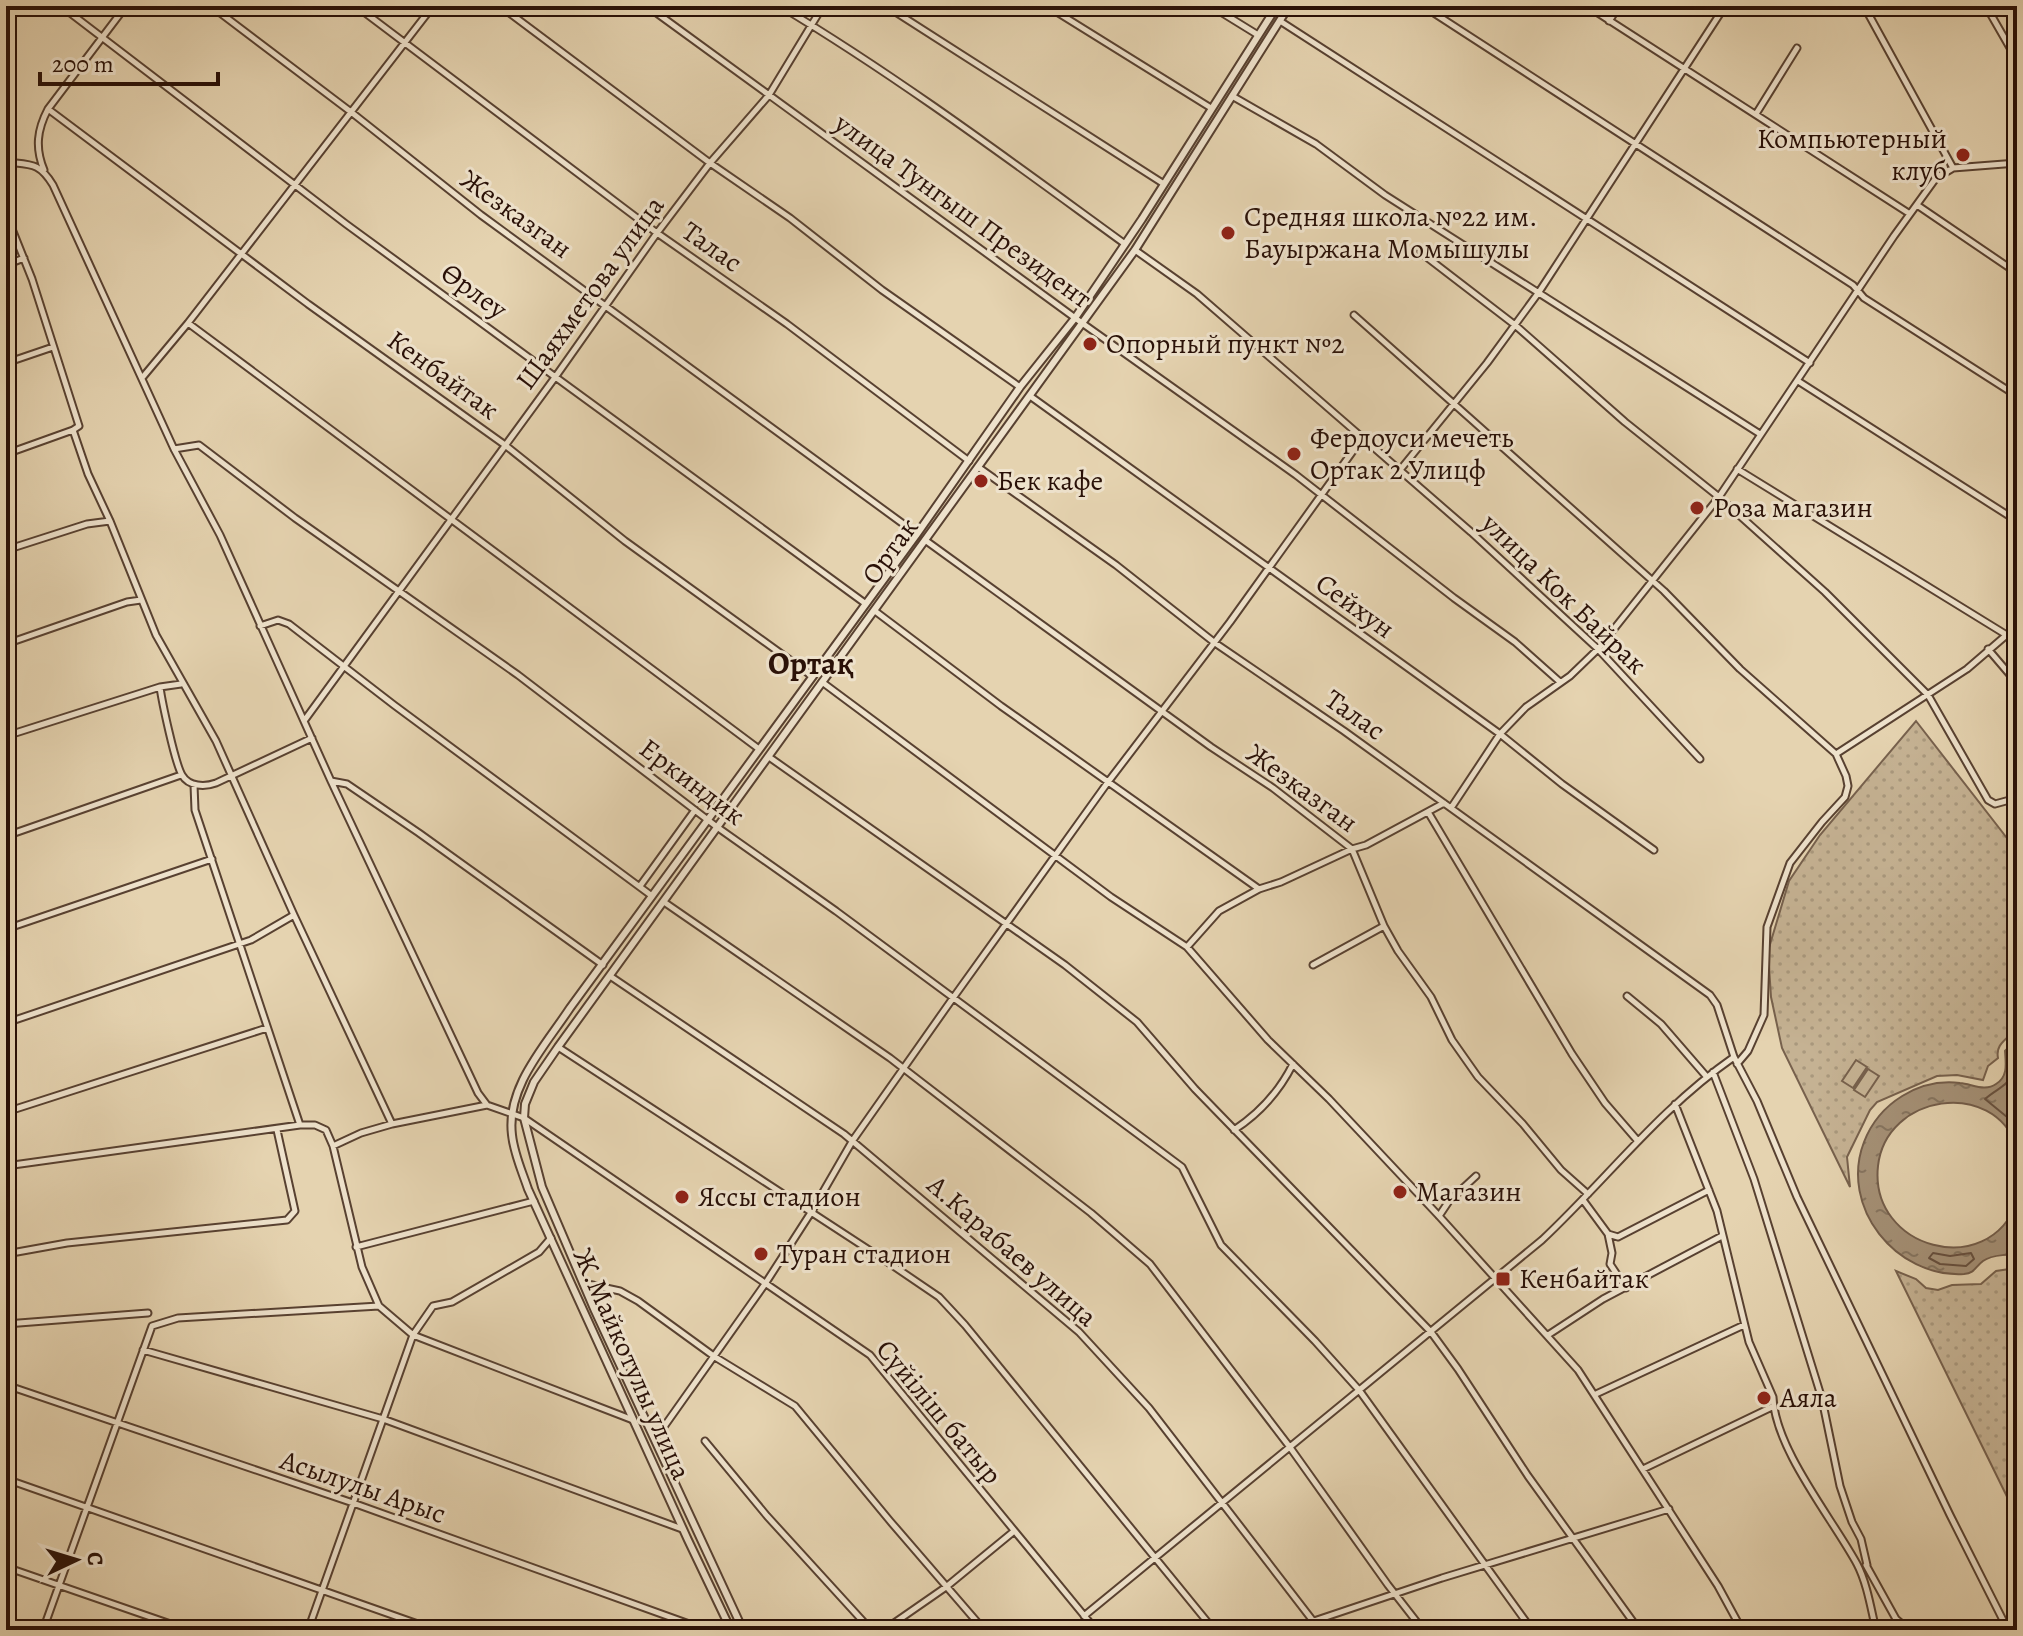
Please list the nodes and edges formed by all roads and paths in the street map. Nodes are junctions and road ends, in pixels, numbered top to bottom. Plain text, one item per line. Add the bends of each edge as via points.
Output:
1 (61, 6) edge
2 (126, 6) edge
3 (211, 6) edge
4 (356, 6) edge
5 (433, 6) edge
6 (500, 6) edge
7 (647, 6) edge
8 (780, 6) edge
9 (823, 6) edge
10 (886, 6) edge
11 (1047, 6) edge
12 (1211, 6) edge
13 (1277, 6) edge
14 (1289, 6) edge
15 (1423, 6) edge
16 (1587, 6) edge
17 (1619, 6) edge
18 (1725, 6) edge
19 (1864, 6) edge
20 (1986, 6) edge
21 (1280, 21) junction
22 (1609, 21) junction
23 (812, 25) junction
24 (1258, 35) junction
25 (103, 36) junction
26 (405, 42) junction
27 (1797, 48) dead end
28 (2017, 60) edge
29 (1684, 69) junction
30 (769, 95) junction
31 (1232, 96) junction
32 (1211, 108) junction
33 (48, 109) junction
34 (351, 112) junction
35 (1756, 114) junction
36 (1635, 143) junction
37 (6, 162) edge
38 (710, 163) junction
39 (2017, 163) edge
40 (1953, 168) junction
41 (44, 170) junction
42 (295, 184) junction
43 (1164, 184) junction
44 (1917, 205) junction
45 (6, 214) edge
46 (1910, 214) junction
47 (1586, 219) junction
48 (657, 233) junction
49 (1125, 244) junction
50 (1135, 250) junction
51 (1420, 252) dead end
52 (241, 254) junction
53 (24, 258) junction
54 (6, 265) edge
55 (2017, 273) edge
56 (1859, 290) junction
57 (1539, 292) junction
58 (607, 305) junction
59 (1354, 315) dead end
60 (1075, 318) junction
61 (188, 323) junction
62 (1082, 323) junction
63 (1515, 325) junction
64 (53, 347) junction
65 (6, 363) edge
66 (1810, 363) junction
67 (556, 376) junction
68 (142, 378) junction
69 (1798, 381) junction
70 (1020, 387) junction
71 (1030, 396) junction
72 (2017, 396) edge
73 (1455, 403) junction
74 (73, 430) junction
75 (1760, 434) junction
76 (1363, 437) junction
77 (505, 445) junction
78 (174, 449) junction
79 (6, 454) edge
80 (969, 461) junction
81 (978, 467) junction
82 (1737, 469) junction
83 (1400, 470) junction
84 (1320, 496) junction
85 (1719, 497) junction
86 (450, 518) junction
87 (110, 521) junction
88 (2017, 521) edge
89 (917, 534) junction
90 (925, 540) junction
91 (6, 550) edge
92 (1269, 569) junction
93 (1653, 581) junction
94 (399, 591) junction
95 (141, 600) junction
96 (866, 604) junction
97 (875, 611) junction
98 (260, 626) junction
99 (2017, 626) edge
100 (2005, 634) junction
101 (1215, 643) junction
102 (6, 644) edge
103 (1598, 649) junction
104 (1988, 649) junction
105 (344, 666) junction
106 (812, 676) junction
107 (822, 682) junction
108 (1560, 682) junction
109 (2017, 683) edge
110 (181, 684) junction
111 (160, 687) junction
112 (1928, 695) junction
113 (1163, 711) junction
114 (304, 721) junction
115 (1500, 734) junction
116 (6, 736) edge
117 (312, 738) junction
118 (759, 749) junction
119 (1836, 754) junction
120 (769, 757) junction
121 (1700, 759) dead end
122 (181, 775) junction
123 (230, 777) junction
124 (331, 781) junction
125 (1108, 782) junction
126 (194, 785) junction
127 (2017, 798) edge
128 (1444, 803) junction
129 (1451, 808) junction
130 (695, 810) junction
131 (1428, 812) junction
132 (709, 820) junction
133 (717, 827) junction
134 (6, 836) edge
135 (1352, 849) junction
136 (1654, 850) dead end
137 (1057, 856) junction
138 (212, 859) junction
139 (640, 886) junction
140 (1259, 889) junction
141 (653, 896) junction
142 (664, 902) junction
143 (294, 915) junction
144 (1007, 924) junction
145 (1384, 926) junction
146 (6, 929) edge
147 (240, 942) junction
148 (1187, 947) junction
149 (603, 965) junction
150 (1313, 965) dead end
151 (610, 976) junction
152 (1627, 996) dead end
153 (953, 998) junction
154 (6, 1023) edge
155 (267, 1028) junction
156 (558, 1047) junction
157 (1735, 1060) junction
158 (1293, 1064) junction
159 (903, 1069) junction
160 (1713, 1072) junction
161 (1706, 1076) junction
162 (1675, 1104) junction
163 (487, 1105) junction
164 (511, 1111) junction
165 (6, 1112) edge
166 (524, 1118) junction
167 (392, 1124) junction
168 (300, 1125) junction
169 (277, 1130) junction
170 (1234, 1130) junction
171 (853, 1140) junction
172 (1637, 1140) junction
173 (333, 1146) junction
174 (6, 1166) edge
175 (1476, 1176) dead end
176 (1709, 1190) junction
177 (1586, 1197) junction
178 (534, 1201) junction
179 (812, 1211) junction
180 (1439, 1216) junction
181 (1608, 1234) junction
182 (1722, 1236) junction
183 (552, 1238) junction
184 (356, 1247) junction
185 (6, 1254) edge
186 (1496, 1278) junction
187 (583, 1283) junction
188 (765, 1284) junction
189 (1626, 1288) junction
190 (379, 1306) junction
191 (148, 1313) dead end
192 (6, 1324) edge
193 (1744, 1325) junction
194 (1431, 1332) junction
195 (413, 1335) junction
196 (1548, 1335) junction
197 (143, 1350) junction
198 (715, 1357) junction
199 (621, 1366) junction
200 (611, 1370) junction
201 (6, 1385) edge
202 (1359, 1390) junction
203 (1596, 1394) junction
204 (1774, 1406) junction
205 (383, 1419) junction
206 (634, 1420) junction
207 (117, 1423) junction
208 (656, 1438) junction
209 (705, 1441) dead end
210 (1289, 1446) junction
211 (1643, 1469) junction
212 (6, 1479) edge
213 (1222, 1501) junction
214 (353, 1503) junction
215 (87, 1509) junction
216 (1669, 1509) junction
217 (682, 1529) junction
218 (1013, 1532) junction
219 (1574, 1538) junction
220 (1156, 1556) junction
221 (1486, 1565) junction
222 (1867, 1565) junction
223 (1858, 1566) junction
224 (6, 1567) edge
225 (59, 1586) junction
226 (946, 1587) junction
227 (322, 1591) junction
228 (1394, 1593) junction
229 (1084, 1616) junction
230 (1313, 1620) junction
231 (1908, 1629) edge
232 (43, 1630) edge
233 (188, 1630) edge
234 (308, 1630) edge
235 (435, 1630) edge
236 (706, 1630) edge
237 (731, 1630) edge
238 (743, 1630) edge
239 (871, 1630) edge
240 (884, 1630) edge
241 (984, 1630) edge
242 (1096, 1630) edge
243 (1214, 1630) edge
244 (1287, 1630) edge
245 (1320, 1630) edge
246 (1423, 1630) edge
247 (1532, 1630) edge
248 (1639, 1630) edge
249 (1742, 1630) edge
250 (1876, 1630) edge
251 (2008, 1630) edge

1 - 25 street, Өрлеу
2 - 25 street
3 - 34 street, Жезказган
4 - 26 street, Талас
5 - 26 street
6 - 38 street
7 - 30 street, улица Тунгыш Президент
8 - 23 street
9 - 23 street, Шаяхметова улица
10 - 43 street
11 - 32 street
12 - 24 street
13 - 24 street, Ортак
14 - 21 street, Ортак
15 - 36 street
16 - 22 street
17 - 22 street
18 - 29 street
19 - 40 street
20 - 28 street
21 - 31 street, Ортак
21 - 47 street
22 - 29 street
23 - 30 street, Шаяхметова улица
23 - 49 street via 1003,153
24 - 32 street, Ортак
25 - 33 street
25 - 42 street, Өрлеу
26 - 34 street
26 - 48 street, Талас
27 - 35 street
29 - 35 street
29 - 36 street
30 - 38 street, Шаяхметова улица
30 - 60 street, улица Тунгыш Президент
31 - 50 street, Ортак
31 - 57 street via 1316,144 1385,195
32 - 43 street, Ортак
33 - 41 street via 38,135
33 - 52 street, Кенбайтак
34 - 42 street
34 - 58 street, Жезказган
35 - 46 street
36 - 47 street
36 - 56 street
37 - 41 street
38 - 48 street, Шаяхметова улица
38 - 70 street
39 - 40 street
40 - 44 street via 1936,178
41 - 68 street
42 - 52 street
42 - 67 street, Өрлеу
43 - 49 street, Ортак
44 - 46 street
44 - 55 street
45 - 53 street
46 - 56 street
47 - 57 street
47 - 66 street
48 - 58 street, Шаяхметова улица
48 - 80 street, Талас
49 - 60 street, Ортак
50 - 62 street, Ортак
50 - 76 street, улица Кок Байрак via 1197,294
51 - 63 street
52 - 61 street
52 - 77 street, Кенбайтак
53 - 54 street
53 - 64 street
56 - 66 street
56 - 72 street
57 - 63 street
57 - 75 street
58 - 67 street, Шаяхметова улица
58 - 89 street, Жезказган
59 - 73 street
60 - 62 street, улица Тунгыш Президент
60 - 70 street, Ортак
61 - 68 street
61 - 86 street
62 - 71 street, Ортак
62 - 84 street, улица Тунгыш Президент
63 - 73 street
63 - 85 street
64 - 65 street
64 - 74 street via 79,426
66 - 69 street
67 - 77 street, Шаяхметова улица
67 - 96 street, Өрлеу
68 - 78 street
69 - 75 street
69 - 88 street
70 - 80 street, Ортак
71 - 81 street, Ортак
71 - 92 street, Сейхун
73 - 83 street
73 - 93 street
74 - 79 street
74 - 87 street
75 - 82 street
76 - 83 street, улица Кок Байрак
76 - 84 street
77 - 86 street, Шаяхметова улица
77 - 106 street, Кенбайтак via 625,541
78 - 94 street, Еркиндик via 199,445
78 - 98 street
80 - 89 street, Ортак
81 - 90 street, Ортак
81 - 101 street, Талас
82 - 85 street
82 - 100 street
83 - 103 street, улица Кок Байрак
84 - 92 street
84 - 108 street, улица Тунгыш Президент via 1515,642
85 - 93 street
85 - 112 street
86 - 94 street, Шаяхметова улица
86 - 118 street
87 - 91 street
87 - 95 street
89 - 96 street, Ортак
90 - 97 street, Ортак
90 - 113 street, Жезказган
92 - 101 street
92 - 115 street, Сейхун
93 - 103 street
93 - 119 street via 1740,669
94 - 105 street, Шаяхметова улица
94 - 130 street, Еркиндик
95 - 102 street
95 - 110 street
96 - 106 street, Ортак
97 - 107 street, Ортак
97 - 125 street
98 - 105 street via 278,620 289,624
98 - 114 street
99 - 100 street
100 - 104 street
101 - 113 street
101 - 128 street, Талас
103 - 108 street
103 - 121 street, улица Кок Байрак
104 - 109 street
104 - 112 street
105 - 114 street, Шаяхметова улица
105 - 139 street
106 - 118 street, Ортак
107 - 120 street, Ортак
107 - 137 street
108 - 115 street
110 - 111 street
110 - 123 street via 216,741
111 - 116 street
111 - 122 street
112 - 119 street
112 - 127 street via 1988,800 1995,804
113 - 125 street
113 - 135 street, Жезказган
114 - 117 street
115 - 129 street
115 - 136 street, Сейхун
117 - 123 street
117 - 124 street
118 - 132 street, Ортак
119 - 157 street via 1846,776 1845,797 1790,863 1767,927 1764,1015 1748,1051
120 - 133 street, Ортак
120 - 144 street
122 - 126 street
122 - 134 street
123 - 126 street
123 - 143 street
124 - 149 street via 347,784 371,800
124 - 163 street
125 - 137 street
125 - 140 street
126 - 138 street via 195,810
128 - 129 street, Талас
128 - 131 street
129 - 157 street, Талас via 1710,995
130 - 132 street, Еркиндик
130 - 139 street
131 - 135 street
131 - 172 street via 1572,1054
132 - 133 street, Еркиндик
132 - 141 street, Ортак
133 - 142 street, Ортак
133 - 153 street, Еркиндик
135 - 140 street
135 - 145 street, Жезказган
137 - 144 street
137 - 148 street
138 - 146 street
138 - 147 street
139 - 141 street
140 - 148 street via 1219,911
141 - 149 street, Ортак
142 - 151 street, Ортак
142 - 159 street
143 - 147 street
143 - 167 street
144 - 153 street
144 - 170 street via 1137,1022
145 - 150 street
145 - 177 street, Жезказган via 1478,1077
147 - 154 street
147 - 155 street
148 - 158 street
149 - 164 street, Ортак via 524,1077
151 - 156 street, Ортак
151 - 171 street, А.Карабаев улица
152 - 161 street via 1661,1024
153 - 159 street
153 - 202 street, Еркиндик via 1182,1167 1221,1245
155 - 165 street
155 - 168 street
156 - 166 street, Ортак via 534,1082
156 - 179 street
157 - 160 street
157 - 251 street
158 - 170 street via 1268,1102
158 - 180 street
159 - 171 street
159 - 210 street via 1150,1264
160 - 161 street
160 - 222 street via 1770,1231
161 - 162 street
162 - 172 street
162 - 176 street
163 - 164 street, Сүйіліш батыр
163 - 167 street
164 - 166 street, Сүйіліш батыр
164 - 178 street, Ж.Майкотулы улица via 515,1153
166 - 187 street, Ж.Майкотулы улица via 542,1187
166 - 188 street, Сүйіліш батыр
167 - 173 street
168 - 169 street
168 - 173 street via 326,1130
169 - 174 street
169 - 185 street via 295,1211 287,1220
170 - 194 street
171 - 179 street
171 - 213 street, А.Карабаев улица via 1079,1332 1149,1408
172 - 177 street
173 - 184 street
175 - 180 street
176 - 181 street via 1618,1237
176 - 182 street
177 - 181 street, Жезказган
177 - 186 street
178 - 183 street, Ж.Майкотулы улица
178 - 184 street
179 - 188 street
179 - 220 street via 939,1297
180 - 186 street
181 - 189 street via 1610,1264
182 - 189 street
182 - 193 street
183 - 195 street via 539,1252 452,1302 433,1306
183 - 200 street, Ж.Майкотулы улица
184 - 190 street
186 - 194 street
186 - 196 street
187 - 198 street via 612,1288 638,1301
187 - 199 street, Ж.Майкотулы улица
188 - 198 street
188 - 218 street, Сүйіліш батыр via 870,1355
189 - 196 street
190 - 195 street
190 - 197 street via 178,1318 152,1326
191 - 192 street
193 - 203 street
193 - 204 street
194 - 202 street
194 - 219 street
195 - 205 street
195 - 206 street
196 - 203 street
197 - 205 street
197 - 207 street
198 - 208 street
198 - 226 street via 795,1406
199 - 200 street
199 - 208 street, Ж.Майкотулы улица
200 - 206 street, Ж.Майкотулы улица
201 - 207 street, Асылулы Арыс
202 - 210 street
202 - 221 street
203 - 211 street
204 - 211 street
204 - 223 street via 1804,1481
205 - 214 street
205 - 217 street
206 - 217 street, Ж.Майкотулы улица
207 - 214 street, Асылулы Арыс
207 - 215 street
208 - 238 street, Ж.Майкотулы улица
209 - 239 street
210 - 213 street
210 - 228 street
211 - 216 street
212 - 215 street
213 - 220 street
213 - 230 street, А.Карабаев улица
214 - 227 street
214 - 236 street, Асылулы Арыс
215 - 225 street
215 - 227 street
216 - 219 street
216 - 249 street
217 - 237 street, Ж.Майкотулы улица
218 - 226 street
218 - 229 street, Сүйіліш батыр
219 - 221 street
219 - 248 street
220 - 229 street
220 - 243 street
221 - 228 street
221 - 247 street
222 - 223 street
222 - 231 street via 1896,1619
223 - 250 street
224 - 225 street
225 - 232 street
225 - 233 street
226 - 240 street
226 - 241 street
227 - 234 street
227 - 235 street
228 - 230 street
228 - 246 street
229 - 242 street, Сүйіліш батыр
230 - 244 street
230 - 245 street, А.Карабаев улица
231 - 250 street

